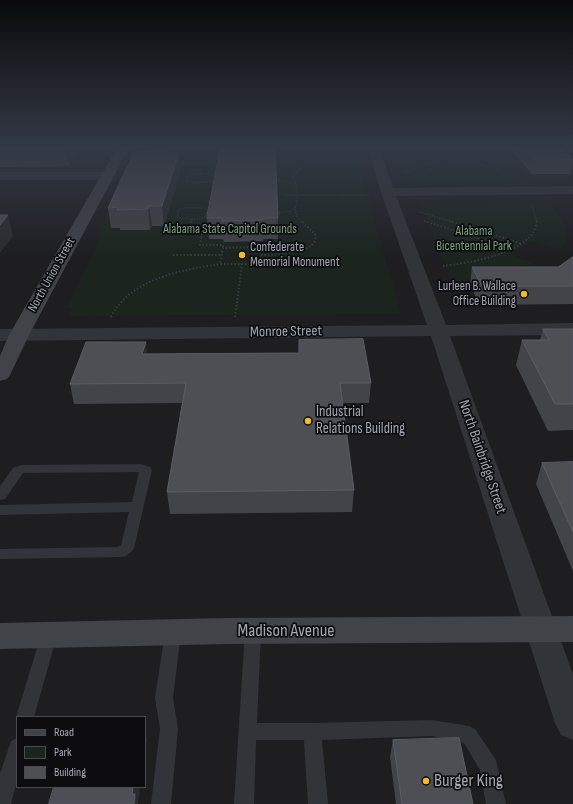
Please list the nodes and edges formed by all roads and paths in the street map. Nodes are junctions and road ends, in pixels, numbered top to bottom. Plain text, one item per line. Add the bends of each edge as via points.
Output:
1 (103, 184) edge
2 (295, 184) edge
3 (380, 184) edge
4 (573, 190) edge
5 (382, 194) junction
6 (285, 195) dead end
7 (297, 195) junction
8 (573, 196) edge
9 (530, 202) dead end
10 (295, 209) junction
11 (420, 212) dead end
12 (272, 214) edge
13 (192, 219) junction
14 (424, 221) dead end
15 (521, 243) junction
16 (223, 248) junction
17 (511, 248) junction
18 (173, 255) dead end
19 (222, 255) junction
20 (261, 255) junction
21 (220, 264) junction
22 (242, 264) junction
23 (443, 266) dead end
24 (235, 318) dead end
25 (110, 320) dead end
26 (573, 330) edge
27 (440, 331) junction
28 (0, 335) edge
29 (19, 335) junction
30 (0, 375) edge
31 (0, 496) edge
32 (136, 507) junction
33 (0, 510) edge
34 (0, 554) edge
35 (541, 629) junction
36 (573, 629) edge
37 (253, 631) junction
38 (173, 633) junction
39 (49, 635) junction
40 (0, 636) edge
41 (26, 716) edge
42 (573, 723) edge
43 (248, 731) junction
44 (312, 732) junction
45 (16, 751) edge
46 (1, 804) edge
47 (161, 804) edge
48 (244, 804) edge
49 (318, 804) edge
50 (496, 804) edge

1 - 29 main road, North Union Street
2 - 7 path
3 - 5 street, North Bainbridge Street
4 - 5 street
5 - 7 path
5 - 8 street
5 - 27 street, North Bainbridge Street
6 - 7 path
7 - 10 path via 298,206
9 - 15 path via 535,210 537,224
10 - 12 path
10 - 20 path via 297,217 315,234 315,243 294,253
11 - 15 path
13 - 13 path via 206,217 208,210 179,210 177,217
13 - 16 path via 192,224 202,234 200,245 223,245
14 - 17 path
15 - 17 path
16 - 19 path
16 - 20 path via 262,247
17 - 23 path via 482,260
18 - 19 path
19 - 21 path
20 - 22 path via 261,264
21 - 22 path
21 - 25 path via 188,270 141,287 115,306
22 - 24 path
26 - 27 street, Monroe Street
27 - 29 street, Monroe Street
27 - 35 street, North Bainbridge Street
28 - 29 street, Monroe Street
29 - 30 main road, North Union Street
31 - 32 lane via 17,471 22,469 141,468 146,470
32 - 33 lane
32 - 34 lane via 127,548 121,552
35 - 36 main road, Madison Avenue
35 - 37 main road, Madison Avenue
35 - 42 street, North Bainbridge Street
37 - 38 main road, Madison Avenue
37 - 43 lane
38 - 39 main road, Madison Avenue
38 - 47 lane via 164,698 169,729
39 - 40 main road, Madison Avenue
39 - 41 lane
43 - 44 lane
43 - 48 lane
44 - 49 lane
44 - 50 lane via 432,728 469,735 489,767
45 - 46 lane

